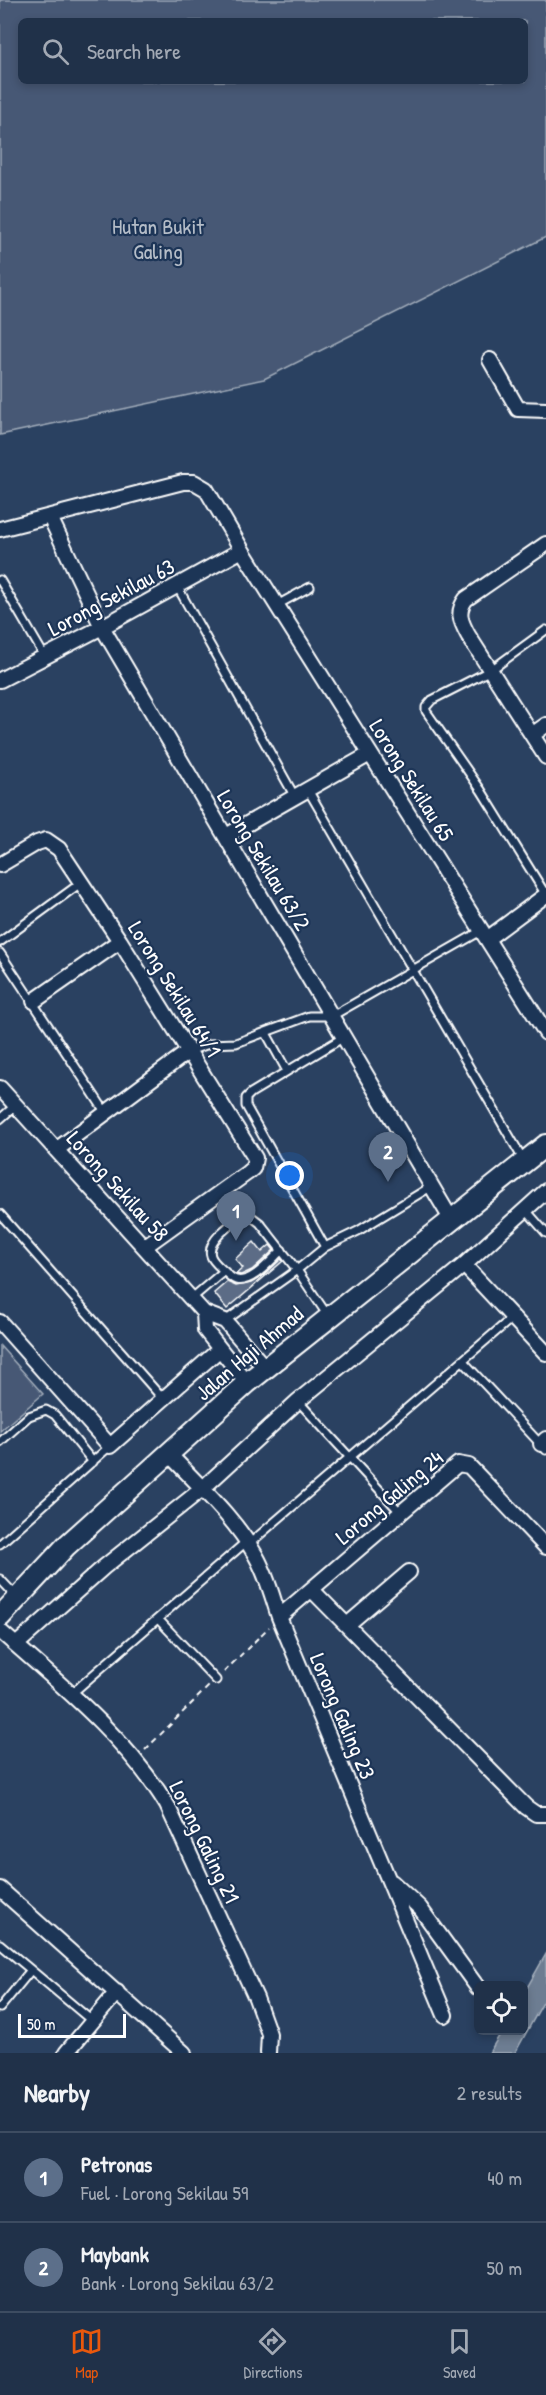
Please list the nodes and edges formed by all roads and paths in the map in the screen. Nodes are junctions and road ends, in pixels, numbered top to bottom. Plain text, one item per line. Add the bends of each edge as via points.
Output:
1 (490, 360) dead end
2 (546, 410) edge
3 (50, 517) junction
4 (0, 530) edge
5 (546, 544) edge
6 (242, 550) junction
7 (0, 580) edge
8 (177, 586) junction
9 (309, 587) dead end
10 (277, 605) junction
11 (102, 627) junction
12 (546, 630) edge
13 (45, 657) junction
14 (491, 670) junction
15 (0, 680) edge
16 (546, 725) edge
17 (532, 735) junction
18 (370, 754) junction
19 (546, 756) edge
20 (308, 790) junction
21 (295, 797) junction
22 (226, 836) junction
23 (0, 865) edge
24 (82, 882) junction
25 (546, 895) edge
26 (484, 935) junction
27 (120, 941) junction
28 (0, 942) edge
29 (0, 953) edge
30 (414, 969) junction
31 (34, 1001) junction
32 (332, 1016) junction
33 (266, 1033) junction
34 (546, 1033) edge
35 (344, 1037) junction
36 (189, 1051) junction
37 (287, 1071) junction
38 (0, 1088) edge
39 (16, 1105) junction
40 (106, 1113) junction
41 (0, 1119) edge
42 (546, 1145) edge
43 (56, 1150) junction
44 (525, 1162) junction
45 (432, 1186) junction
46 (546, 1191) edge
47 (525, 1209) junction
48 (0, 1214) edge
49 (452, 1219) junction
50 (546, 1233) edge
51 (144, 1247) junction
52 (325, 1247) junction
53 (282, 1250) junction
54 (464, 1265) junction
55 (297, 1270) junction
56 (225, 1271) junction
57 (191, 1299) junction
58 (204, 1313) junction
59 (513, 1317) junction
60 (329, 1318) junction
61 (225, 1321) junction
62 (0, 1322) edge
63 (220, 1349) junction
64 (546, 1353) edge
65 (463, 1360) junction
66 (266, 1369) junction
67 (247, 1383) junction
68 (163, 1399) junction
69 (298, 1401) junction
70 (0, 1442) edge
71 (544, 1444) edge
72 (110, 1446) junction
73 (169, 1454) junction
74 (350, 1456) junction
75 (93, 1462) junction
76 (202, 1489) junction
77 (400, 1512) junction
78 (248, 1543) junction
79 (0, 1544) edge
80 (546, 1547) edge
81 (409, 1572) dead end
82 (0, 1579) edge
83 (312, 1590) junction
84 (18, 1598) junction
85 (0, 1617) edge
86 (279, 1617) junction
87 (158, 1619) junction
88 (347, 1625) junction
89 (0, 1631) edge
90 (16, 1645) junction
91 (216, 1680) junction
92 (70, 1695) junction
93 (135, 1761) junction
94 (546, 1814) edge
95 (388, 1878) junction
96 (0, 1889) edge
97 (0, 1944) edge
98 (31, 1970) junction
99 (474, 1982) edge
100 (117, 1992) junction
101 (0, 2008) edge
102 (445, 2015) dead end
103 (92, 2021) junction
104 (66, 2053) edge
105 (184, 2053) edge
106 (268, 2053) edge

1 - 2 street via 518,409
3 - 4 street, Lorong Sekilau 65
3 - 6 street, Lorong Sekilau 65 via 194,482 206,489
3 - 11 street, Lorong Sekilau 63/2
5 - 14 street via 462,604 462,623
6 - 8 street, Lorong Sekilau 63
6 - 10 street, Lorong Sekilau 65
7 - 13 lane
8 - 11 street, Lorong Sekilau 63
8 - 21 lane
9 - 10 lane
10 - 18 street, Lorong Sekilau 65
11 - 13 street, Lorong Sekilau 63
11 - 22 street, Lorong Sekilau 63/2
12 - 14 lane
13 - 15 street, Lorong Sekilau 63
14 - 17 street
14 - 25 lane via 432,700 426,711
16 - 17 street
17 - 19 street
18 - 20 street
18 - 26 street, Lorong Sekilau 65
20 - 21 street
20 - 30 lane
21 - 22 street
22 - 32 street, Lorong Sekilau 63/2
23 - 24 street, Lorong Sekilau 64/1 via 46,840 59,849
24 - 27 street, Lorong Sekilau 64/1
24 - 28 lane
25 - 26 street
26 - 30 lane
26 - 34 street, Lorong Sekilau 65
27 - 31 street
27 - 36 street, Lorong Sekilau 64/1
29 - 31 lane
30 - 32 lane
30 - 44 lane
31 - 40 lane
32 - 33 lane via 309,1016
32 - 35 street, Lorong Sekilau 63/2
33 - 36 lane
33 - 37 lane
35 - 37 lane
35 - 45 street, Lorong Sekilau 63/2
36 - 40 street
36 - 51 street, Lorong Sekilau 64/1 via 255,1162 247,1173
37 - 52 lane via 251,1093 246,1106
38 - 39 street, Lorong Sekilau 58
39 - 41 lane
39 - 43 street, Lorong Sekilau 58
40 - 43 street
42 - 44 street, Jalan Haji Ahmad
43 - 51 street, Lorong Sekilau 58
44 - 49 street, Jalan Haji Ahmad
45 - 49 street, Lorong Sekilau 63/2
45 - 52 lane
46 - 47 street
47 - 50 lane
47 - 54 street
48 - 68 lane
49 - 60 street, Jalan Haji Ahmad
51 - 57 street, Lorong Sekilau 58
52 - 55 lane
53 - 55 lane
53 - 56 lane via 247,1279 233,1279
53 - 56 lane via 260,1223 252,1217 240,1218 214,1241 211,1250 212,1257
54 - 59 street
54 - 69 street
55 - 60 lane
55 - 61 lane
56 - 57 lane
57 - 58 street, Lorong Sekilau 58
58 - 61 street, Lorong Sekilau 58
58 - 63 street, Lorong Sekilau 58 via 205,1330
59 - 64 street
59 - 65 lane
60 - 66 street, Jalan Haji Ahmad
61 - 66 street, Lorong Sekilau 58
62 - 72 street
63 - 67 street, Lorong Sekilau 58
63 - 68 street
65 - 71 lane
65 - 74 lane
66 - 67 street, Jalan Haji Ahmad
67 - 73 street, Jalan Haji Ahmad
68 - 72 street
69 - 74 lane
69 - 76 street
70 - 75 lane via 29,1416 46,1410
72 - 75 lane
73 - 76 street, Lorong Galing 23
73 - 84 street, Jalan Haji Ahmad via 66,1546
74 - 77 lane
74 - 78 lane
75 - 79 lane
76 - 78 street, Lorong Galing 23
76 - 90 street
77 - 80 street, Lorong Galing 24 via 454,1466 464,1464
77 - 83 street, Lorong Galing 24
78 - 86 street, Lorong Galing 23 via 263,1570
78 - 87 lane
81 - 88 street
82 - 84 lane
83 - 86 street, Lorong Galing 24
83 - 88 street
84 - 85 street, Jalan Haji Ahmad
86 - 91 path
86 - 95 street, Lorong Galing 23
87 - 91 lane
87 - 92 lane
88 - 94 street via 526,1808
89 - 90 street, Lorong Galing 21
90 - 92 street, Lorong Galing 21
91 - 93 path
92 - 93 street, Lorong Galing 21
93 - 106 street, Lorong Galing 21 via 167,1805 256,1998 269,2034
95 - 99 street via 420,1908
95 - 102 street, Lorong Galing 23
96 - 100 street
97 - 98 lane
98 - 101 lane
98 - 103 lane
100 - 103 street
100 - 105 street
103 - 104 street

